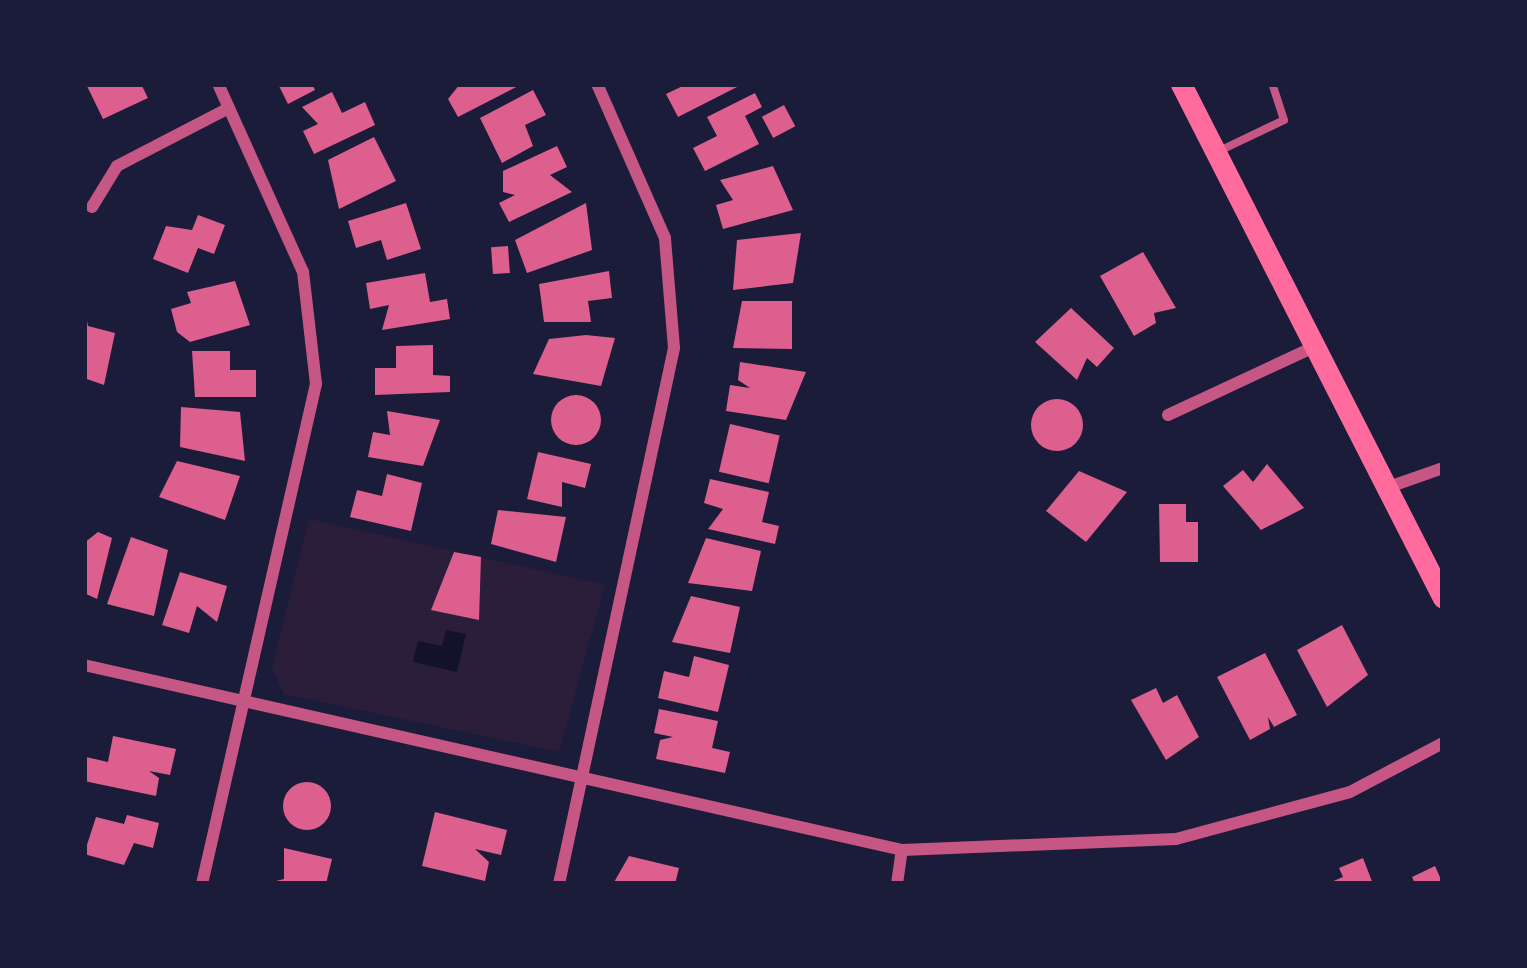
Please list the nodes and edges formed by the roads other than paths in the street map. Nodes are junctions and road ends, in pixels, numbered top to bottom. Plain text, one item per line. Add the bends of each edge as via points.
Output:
1 (218, 84) edge
2 (597, 84) edge
3 (1181, 84) edge
4 (1272, 84) edge
5 (230, 108) junction
6 (1216, 153) junction
7 (92, 207) dead end
8 (1314, 346) junction
9 (1168, 415) dead end
10 (1443, 468) edge
11 (1387, 488) junction
12 (1443, 598) edge
13 (84, 665) edge
14 (249, 711) junction
15 (1443, 743) edge
16 (581, 785) junction
17 (902, 850) junction
18 (202, 884) edge
19 (559, 884) edge
20 (897, 884) edge

1 - 5 street
2 - 16 street via 665,238 674,348
3 - 6 main road
4 - 6 lane via 1284,120
5 - 7 street via 117,166
5 - 14 street via 291,236 316,346 313,420
6 - 8 main road
8 - 9 street
8 - 11 main road
10 - 11 street
11 - 12 main road
13 - 14 street
14 - 16 street
14 - 18 street
15 - 17 street via 1350,792 1175,839
16 - 17 street
16 - 19 street
17 - 20 street

